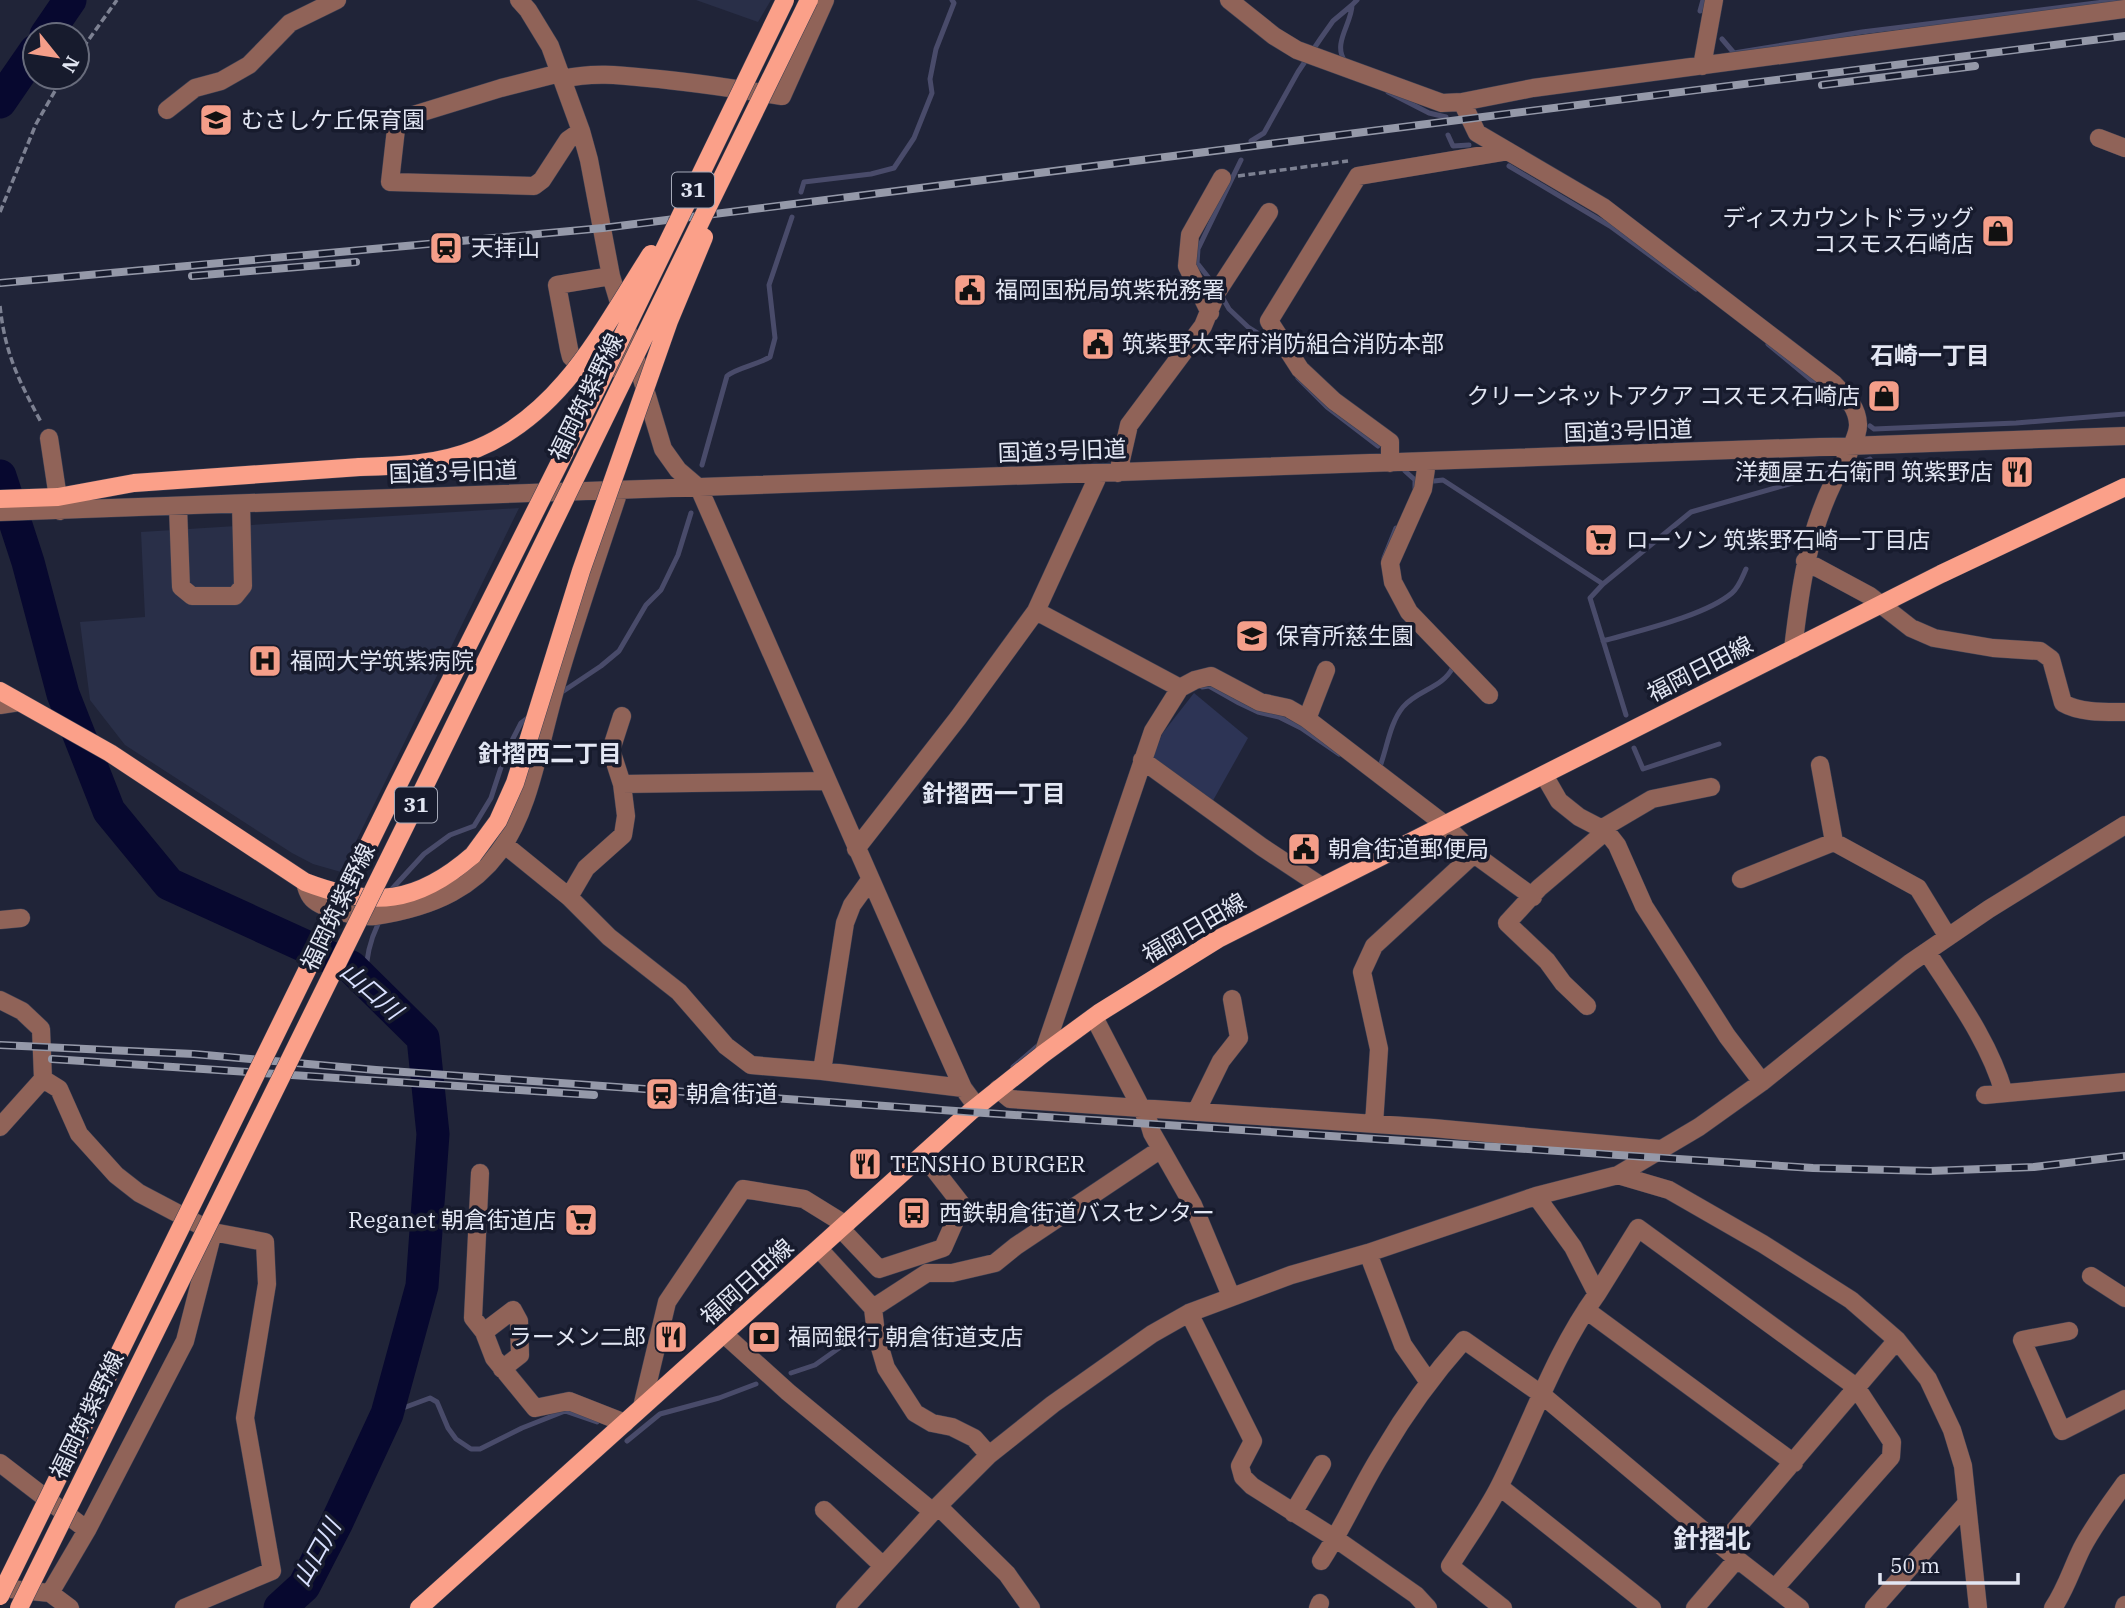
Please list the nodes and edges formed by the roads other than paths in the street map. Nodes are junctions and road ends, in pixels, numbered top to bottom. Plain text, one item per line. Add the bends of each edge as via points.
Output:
1 (337, 0) edge
2 (519, 0) edge
3 (785, 0) edge
4 (809, 0) edge
5 (825, 0) edge
6 (1229, 0) edge
7 (1714, 0) edge
8 (2125, 9) edge
9 (1702, 66) junction
10 (561, 76) junction
11 (1462, 102) junction
12 (167, 110) dead end
13 (744, 129) junction
14 (581, 131) junction
15 (2099, 138) dead end
16 (2125, 148) edge
17 (1508, 151) junction
18 (1222, 178) road end
19 (691, 193) junction
20 (1269, 212) dead end
21 (611, 276) junction
22 (1210, 313) junction
23 (635, 356) junction
24 (2125, 436) edge
25 (49, 438) road end
26 (1850, 447) junction
27 (1390, 463) junction
28 (1427, 463) junction
29 (1118, 473) junction
30 (1099, 474) junction
31 (2125, 487) edge
32 (699, 488) junction
33 (619, 491) junction
34 (0, 499) edge
35 (55, 504) junction
36 (241, 504) junction
37 (178, 507) junction
38 (0, 512) edge
39 (1805, 561) junction
40 (1880, 605) junction
41 (1036, 611) junction
42 (1793, 649) junction
43 (1325, 670) dead end
44 (1180, 688) junction
45 (0, 691) edge
46 (1489, 695) dead end
47 (0, 705) edge
48 (25, 705) junction
49 (2125, 712) edge
50 (622, 716) dead end
51 (1307, 719) junction
52 (1143, 760) junction
53 (1821, 765) dead end
54 (1544, 775) junction
55 (826, 781) junction
56 (622, 784) junction
57 (1711, 787) dead end
58 (1444, 824) junction
59 (2125, 825) edge
60 (1604, 830) junction
61 (1834, 842) junction
62 (505, 845) junction
63 (856, 849) junction
64 (1474, 853) junction
65 (870, 880) junction
66 (1741, 880) dead end
67 (304, 882) junction
68 (1321, 886) junction
69 (569, 897) junction
70 (1533, 897) junction
71 (21, 918) dead end
72 (0, 920) edge
73 (1948, 937) junction
74 (1927, 951) junction
75 (1232, 999) dead end
76 (0, 1000) edge
77 (1587, 1006) dead end
78 (1094, 1017) junction
79 (1043, 1054) junction
80 (822, 1071) junction
81 (43, 1079) junction
82 (1762, 1082) junction
83 (2125, 1082) edge
84 (963, 1088) junction
85 (998, 1089) junction
86 (2004, 1093) junction
87 (1985, 1095) dead end
88 (977, 1107) junction
89 (1140, 1107) junction
90 (1196, 1112) junction
91 (1374, 1124) junction
92 (0, 1127) edge
93 (1660, 1149) junction
94 (1161, 1150) junction
95 (923, 1155) junction
96 (480, 1173) dead end
97 (1618, 1175) junction
98 (1536, 1196) junction
99 (844, 1227) junction
100 (213, 1232) junction
101 (820, 1250) junction
102 (1368, 1253) junction
103 (2091, 1276) dead end
104 (1597, 1294) junction
105 (1231, 1296) junction
106 (2125, 1298) edge
107 (873, 1308) junction
108 (1586, 1310) junction
109 (1189, 1313) junction
110 (2069, 1331) dead end
111 (484, 1332) junction
112 (725, 1335) junction
113 (1897, 1340) junction
114 (502, 1369) junction
115 (1428, 1381) junction
116 (1856, 1387) junction
117 (1541, 1394) junction
118 (2125, 1399) edge
119 (642, 1407) junction
120 (625, 1423) junction
121 (989, 1455) junction
122 (0, 1463) edge
123 (1794, 1463) junction
124 (1322, 1464) dead end
125 (2125, 1483) edge
126 (1500, 1487) junction
127 (1966, 1504) junction
128 (935, 1509) junction
129 (824, 1510) dead end
130 (1293, 1513) junction
131 (87, 1530) junction
132 (1336, 1539) junction
133 (1722, 1545) junction
134 (1737, 1559) junction
135 (1321, 1561) dead end
136 (883, 1566) junction
137 (0, 1588) edge
138 (1775, 1588) junction
139 (50, 1592) junction
140 (0, 1596) edge
141 (19, 1608) edge
142 (70, 1608) edge
143 (184, 1608) edge
144 (419, 1608) edge
145 (845, 1608) edge
146 (1031, 1608) edge
147 (1428, 1608) edge
148 (1503, 1608) edge
149 (1652, 1608) edge
150 (1695, 1608) edge
151 (1800, 1608) edge
152 (1874, 1608) edge
153 (1978, 1608) edge
154 (2053, 1608) edge

1 - 12 street via 290,23 249,65 221,81 195,88
2 - 10 street via 550,46
3 - 19 main road, 福岡筑紫野線 / 31, bridge
4 - 13 main road, 福岡筑紫野線 / 31, bridge
5 - 10 street via 782,96 698,82
6 - 11 street via 1297,50 1442,103
7 - 9 street
8 - 9 street
9 - 11 street
10 - 14 street
10 - 14 street via 501,88 397,120 390,182 534,186 568,140
11 - 17 street via 1477,133
13 - 67 main road, bridge via 669,321 581,571 515,783 493,829 452,873 412,894 380,899 328,891
13 - 141 main road, 福岡筑紫野線 / 31, bridge
14 - 21 street
15 - 16 street
17 - 26 street via 1603,207 1834,384 1854,406 1858,427
17 - 27 street via 1359,176 1269,321 1300,369 1390,442
18 - 22 street via 1190,235 1187,266
19 - 35 main road, bridge via 565,385 515,427 475,449 396,466 134,483
19 - 140 main road, 福岡筑紫野線 / 31, bridge
20 - 22 street via 1217,292
21 - 23 street
21 - 23 street via 557,285 571,357 593,372
22 - 29 street via 1129,425
23 - 32 street via 663,449
24 - 26 street, 国道3号旧道
25 - 35 street
26 - 28 street, 国道3号旧道
26 - 39 street
27 - 28 street, 国道3号旧道
27 - 29 street, 国道3号旧道
28 - 46 street via 1423,489 1390,563 1393,582 1409,612
29 - 30 street, 国道3号旧道
30 - 32 street, 国道3号旧道
30 - 41 street
31 - 40 main road, 福岡日田線
32 - 33 street, 国道3号旧道
32 - 55 street
33 - 36 street, 国道3号旧道
33 - 62 street via 559,675 532,781
34 - 35 main road
35 - 37 street, 国道3号旧道
35 - 38 street, 国道3号旧道
36 - 37 street, 国道3号旧道
36 - 37 street via 243,586 235,596 192,596 181,587
39 - 40 street
39 - 42 street
40 - 42 main road, 福岡日田線
40 - 49 street via 1934,638 2040,651 2051,659 2063,703
41 - 44 street
41 - 63 street
42 - 54 main road, 福岡日田線
43 - 51 street
44 - 51 street via 1211,676 1260,702 1288,708
44 - 52 street via 1153,732
45 - 48 main road
47 - 48 street
48 - 67 main road via 110,753
50 - 56 street via 611,750
51 - 58 street
52 - 68 street
52 - 79 street
53 - 61 street
54 - 58 main road, 福岡日田線
54 - 60 street via 1559,801
55 - 56 street
55 - 63 street
56 - 69 street via 623,835 586,868
57 - 60 street via 1652,799
58 - 64 street
58 - 68 main road, 福岡日田線
59 - 73 street
60 - 70 street
60 - 82 street via 1617,845 1644,906
61 - 66 street
61 - 73 street via 1918,888
62 - 67 street via 484,870 444,898 399,912 370,917 323,907 311,898
62 - 69 street
63 - 65 street
64 - 70 street
64 - 91 street via 1374,946 1362,972 1379,1049
65 - 80 street via 845,923
65 - 84 street
68 - 78 main road, 福岡日田線 via 1218,939
69 - 80 street via 609,937 679,992 726,1046 751,1065
70 - 77 street via 1507,923
71 - 72 street
73 - 74 street
74 - 82 street
74 - 86 street via 1984,1042
75 - 90 street via 1239,1038 1221,1060
76 - 81 street via 22,1011 41,1029
78 - 79 main road, 福岡日田線
78 - 89 street
79 - 85 main road, 福岡日田線
80 - 84 street
81 - 92 street
81 - 100 street via 59,1089 79,1134 116,1175 139,1193
82 - 93 street
83 - 86 street
84 - 88 street
85 - 88 main road, 福岡日田線
85 - 89 street via 1010,1099
86 - 87 street
88 - 95 main road, 福岡日田線
89 - 90 street
89 - 94 street
90 - 91 street
91 - 93 street
93 - 97 street
94 - 105 street via 1193,1205
94 - 107 street via 995,1263 952,1273 927,1273
95 - 99 main road, 福岡日田線
95 - 99 street via 962,1205 943,1248 879,1269
96 - 111 street via 473,1318
97 - 98 street
97 - 113 street via 1670,1190 1763,1244 1851,1300
98 - 102 street
98 - 104 street via 1573,1247
99 - 101 main road, 福岡日田線
99 - 119 street via 804,1199 743,1189 667,1302
100 - 131 street via 185,1341
100 - 143 street via 265,1242 267,1284 245,1418 272,1571
101 - 107 street
101 - 112 main road, 福岡日田線
102 - 105 street
102 - 115 street via 1403,1345
103 - 106 street
104 - 108 street
104 - 116 street via 1638,1228
105 - 109 street
107 - 121 street via 886,1368 915,1413 974,1438
108 - 117 street
108 - 123 street
109 - 121 street via 1064,1396
109 - 130 street via 1253,1441 1240,1466 1243,1477
110 - 118 street via 2022,1340 2062,1431
111 - 114 street
111 - 114 street via 513,1310 519,1321 520,1355
112 - 119 main road, 福岡日田線
112 - 128 street via 788,1392
113 - 116 street
113 - 127 street via 1928,1379 1951,1430 1963,1466
114 - 120 street via 535,1408 569,1401
115 - 117 street via 1464,1340
115 - 132 street via 1381,1453
116 - 123 street
116 - 138 street via 1892,1442 1891,1457
117 - 126 street
117 - 133 street
119 - 120 main road, 福岡日田線
120 - 144 main road, 福岡日田線
121 - 128 street
122 - 131 street
123 - 133 street
124 - 130 street
125 - 154 street via 2082,1547
126 - 148 street via 1450,1566
126 - 149 street
127 - 152 street
127 - 153 street
128 - 136 street
128 - 146 street via 1007,1574
129 - 136 street
130 - 132 street
131 - 139 street
132 - 135 street
132 - 147 street
133 - 134 street
134 - 138 street
134 - 150 street
136 - 145 street
137 - 139 street
138 - 151 street
139 - 142 street

